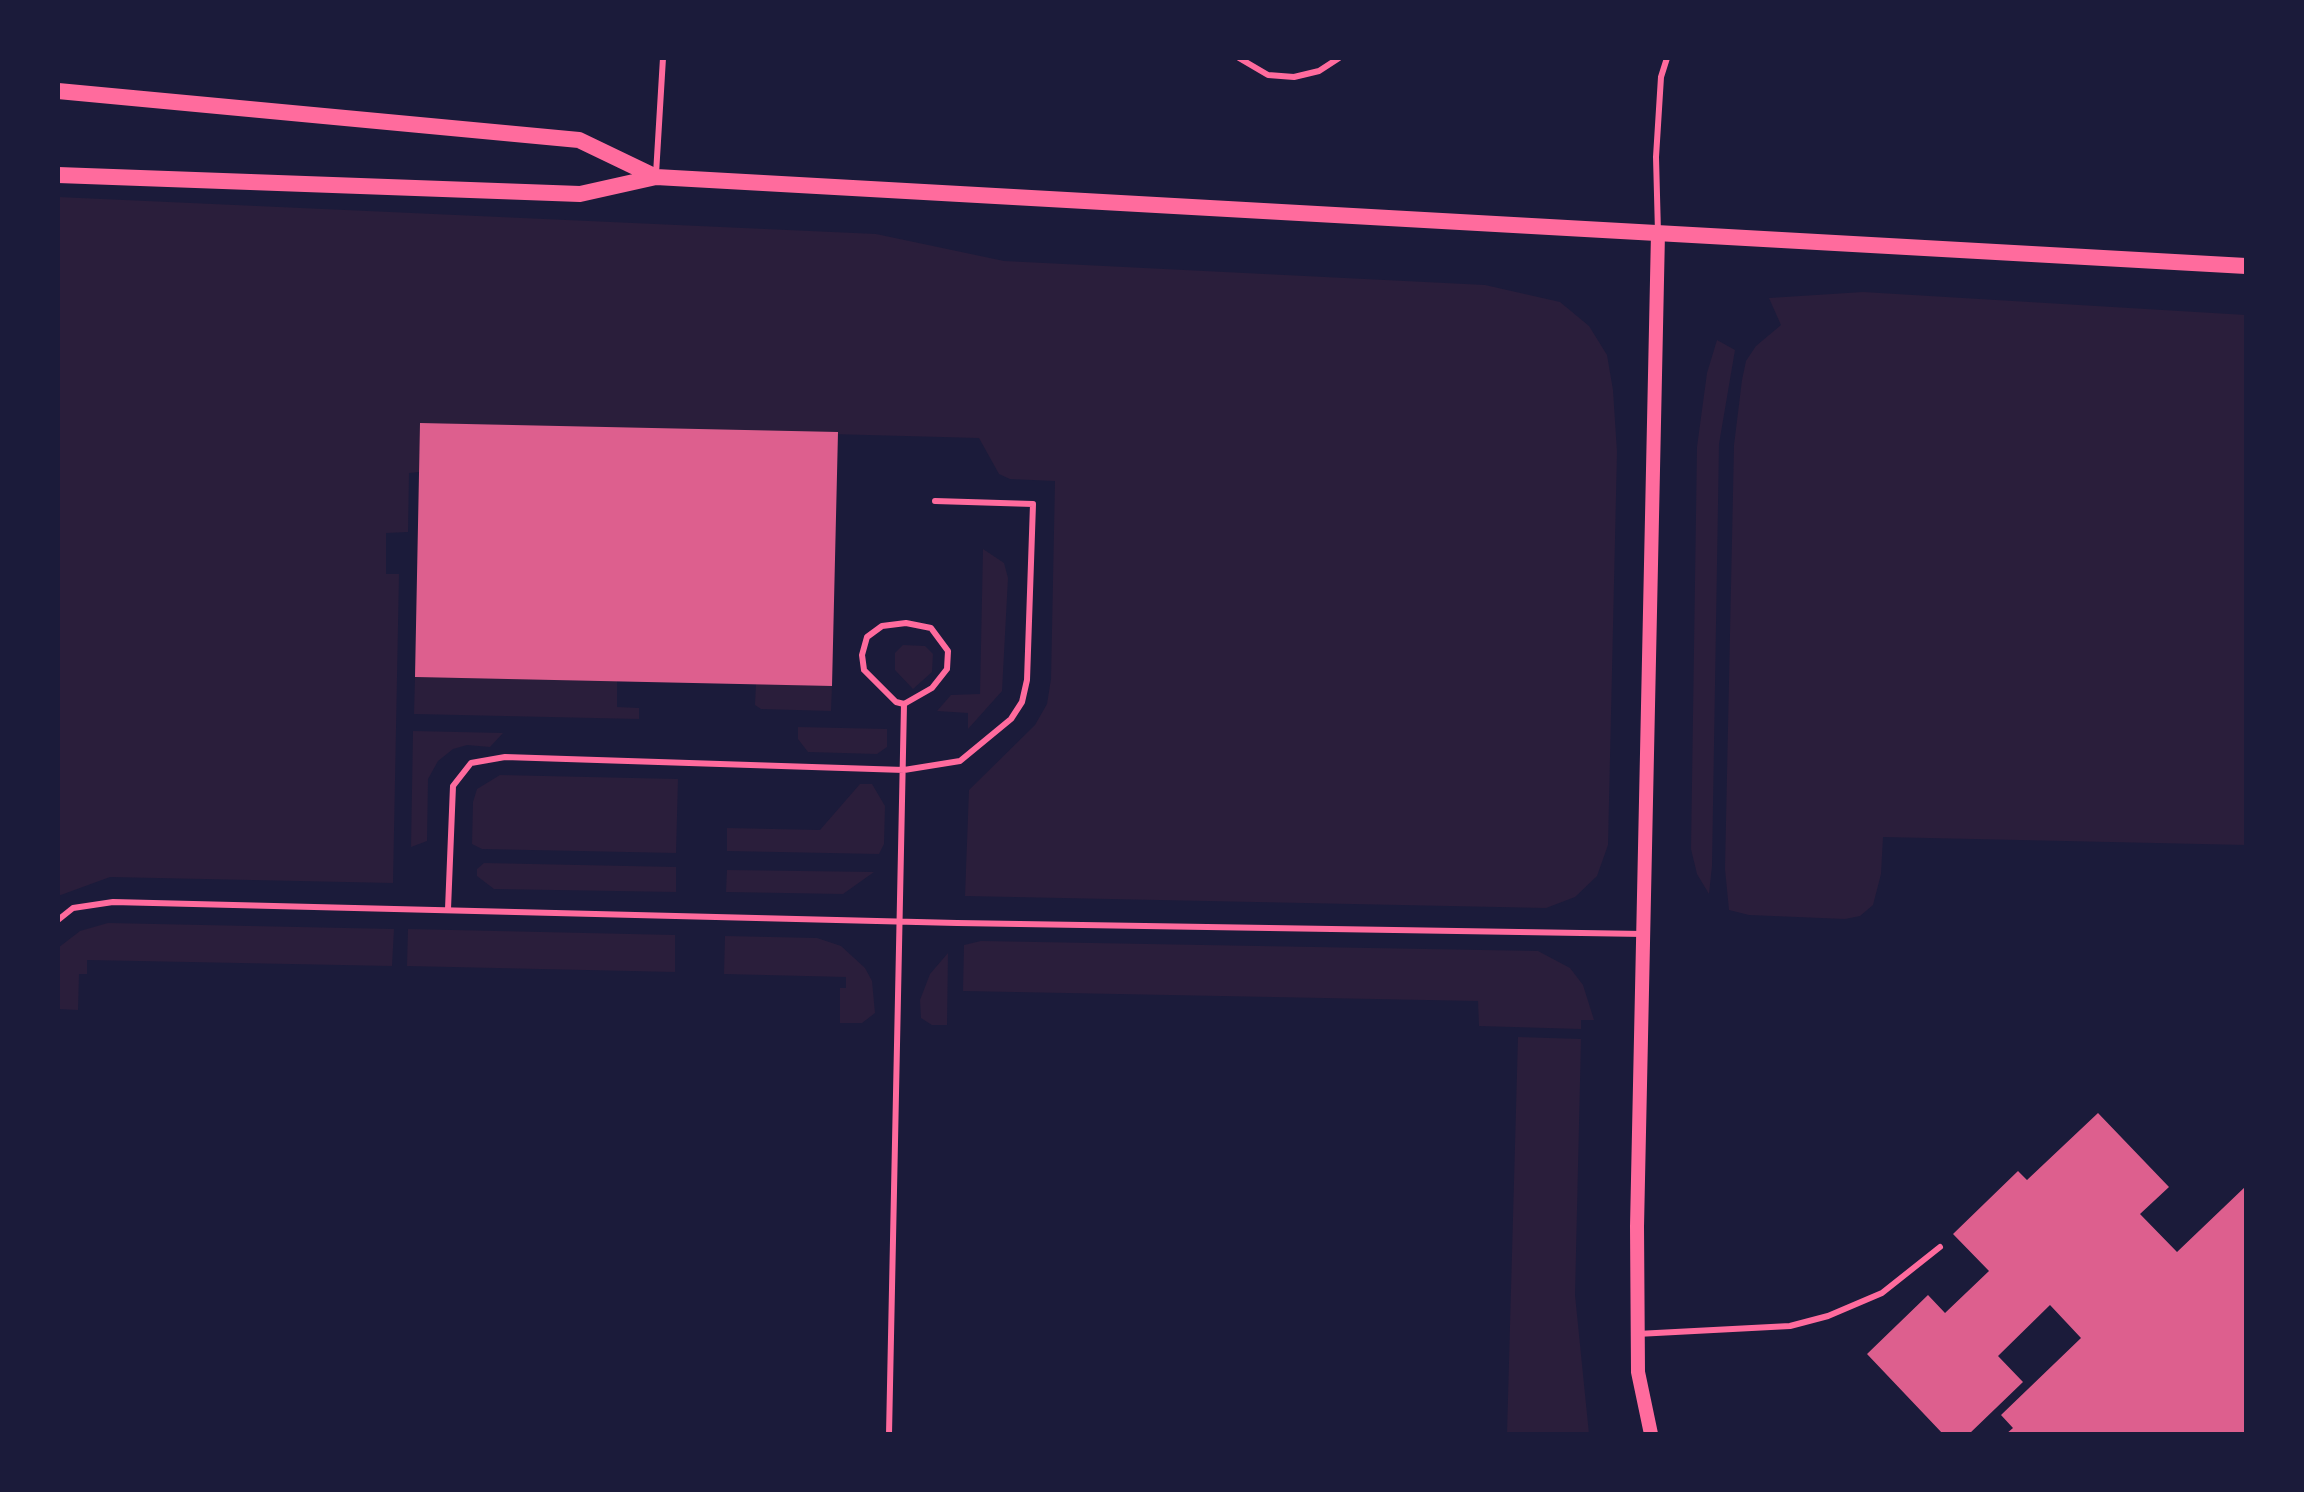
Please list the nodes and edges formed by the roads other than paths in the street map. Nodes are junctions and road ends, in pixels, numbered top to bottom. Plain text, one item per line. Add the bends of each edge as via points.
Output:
1 (663, 58) edge
2 (1239, 58) edge
3 (1339, 58) edge
4 (1667, 58) edge
5 (58, 91) edge
6 (58, 175) edge
7 (656, 177) junction
8 (1658, 233) junction
9 (2246, 266) edge
10 (935, 501) dead end
11 (904, 704) junction
12 (904, 770) junction
13 (448, 909) junction
14 (58, 920) edge
15 (899, 921) junction
16 (1644, 934) junction
17 (1940, 1247) dead end
18 (1637, 1334) junction
19 (889, 1434) edge
20 (1651, 1434) edge

1 - 7 lane
2 - 3 lane via 1268,75 1294,77 1319,71
4 - 8 lane via 1656,157
5 - 7 main road via 579,140
6 - 7 main road via 580,194
7 - 8 main road
8 - 9 main road
8 - 16 street
10 - 12 lane via 1033,504 1027,680 1011,719 960,761
11 - 11 lane via 932,688 947,669 948,651 931,628 882,626 867,637 864,670
11 - 12 lane
12 - 13 lane via 505,757 471,763 453,786
12 - 15 lane
13 - 14 lane via 113,902 73,908
13 - 15 lane
15 - 16 lane
15 - 19 lane
16 - 18 street
17 - 18 lane via 1882,1293 1828,1316 1790,1326
18 - 20 street via 1638,1372

